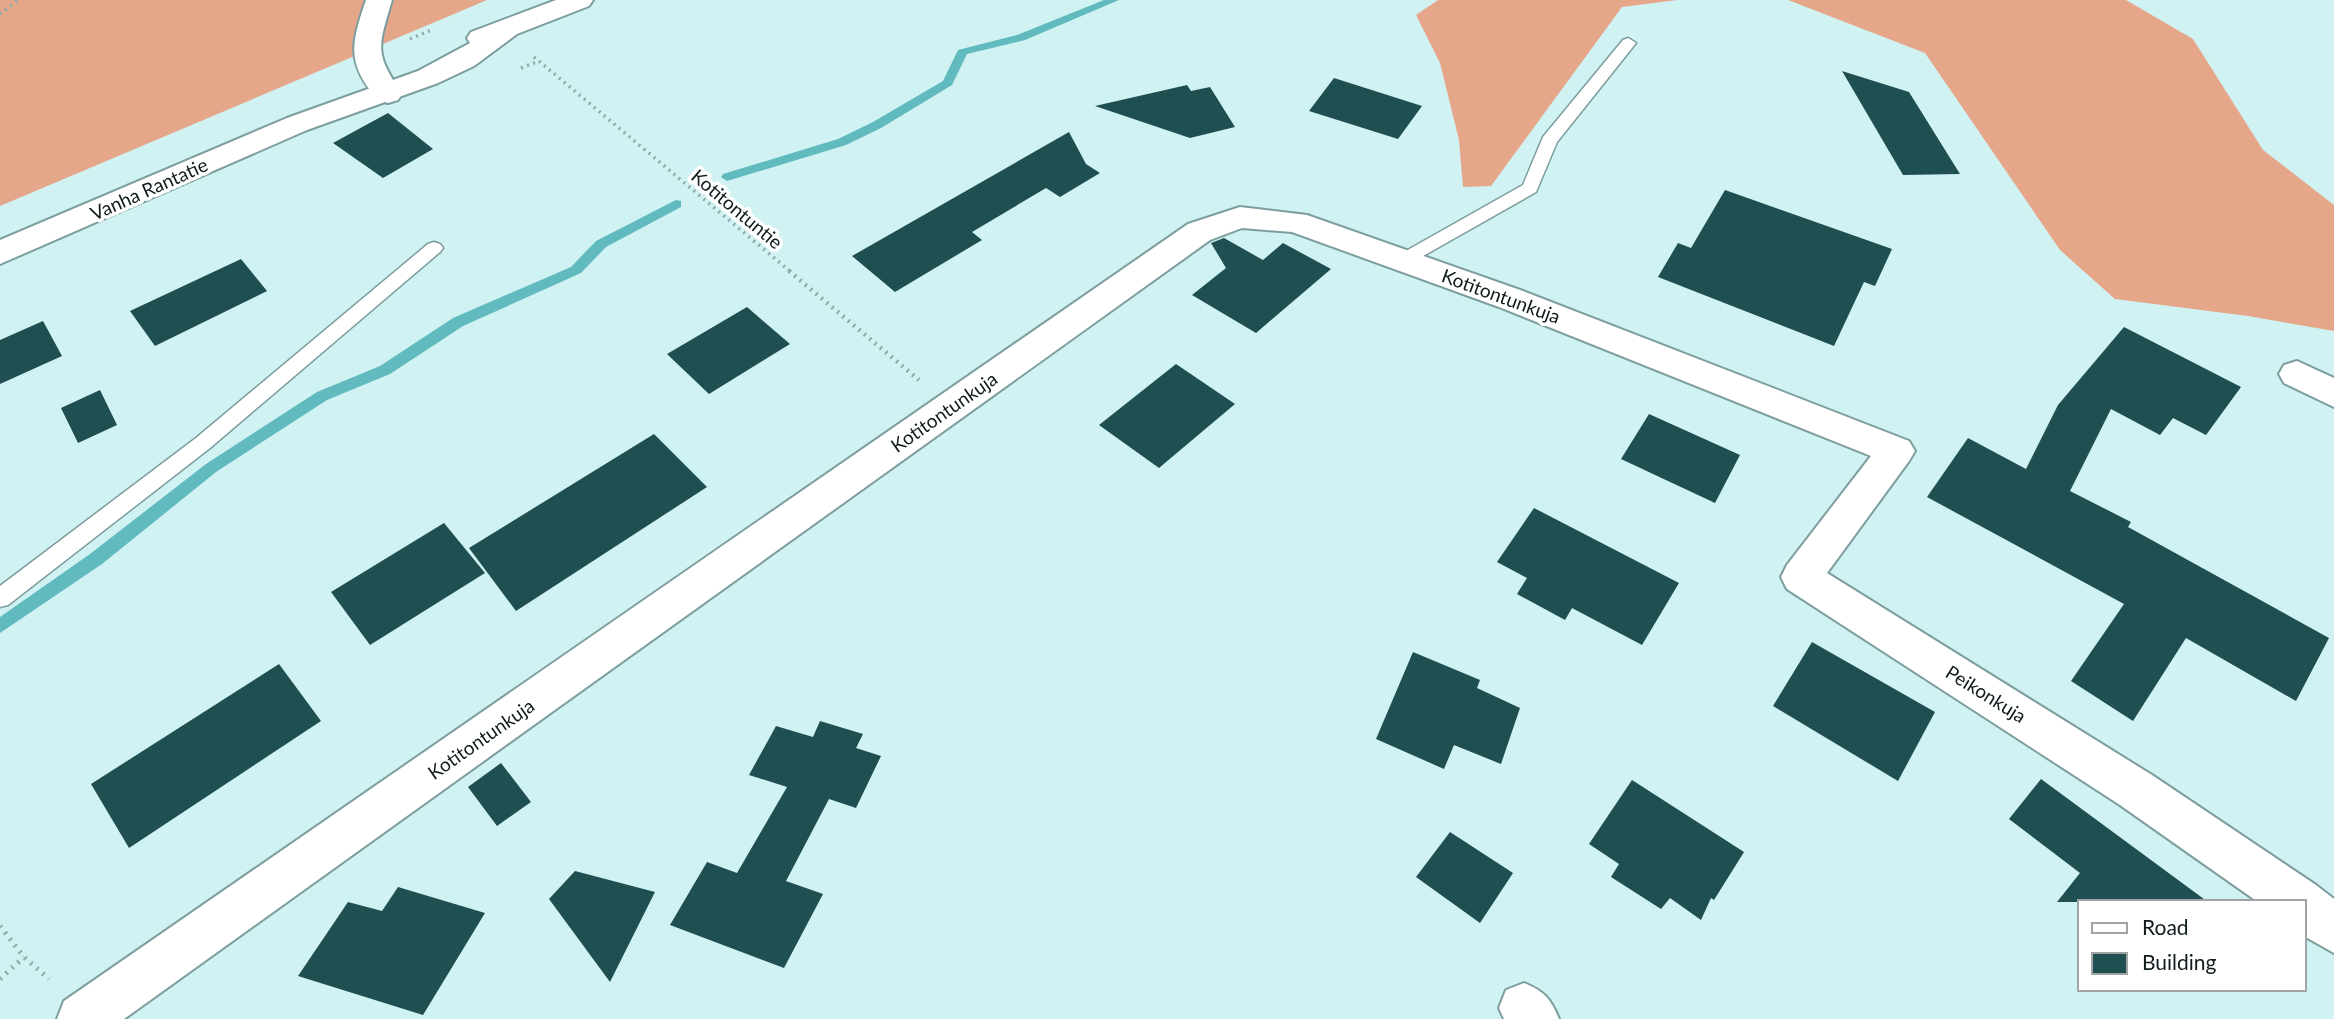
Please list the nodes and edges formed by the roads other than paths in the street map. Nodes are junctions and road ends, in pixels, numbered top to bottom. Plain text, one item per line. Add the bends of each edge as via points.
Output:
1 (379, 0) edge
2 (580, 0) edge
3 (1628, 43) dead end
4 (381, 87) junction
5 (434, 248) dead end
6 (0, 253) edge
7 (1403, 260) junction
8 (2297, 374) dead end
9 (2334, 394) edge
10 (1896, 451) joint
11 (0, 598) edge
12 (2296, 900) edge
13 (2306, 908) edge
14 (2334, 929) edge
15 (86, 1017) edge

1 - 4 street via 366,42
2 - 4 street, Vanha Rantatie via 505,31 464,60
3 - 7 lane via 1549,141 1530,188
4 - 6 street, Vanha Rantatie
5 - 11 lane via 203,443
7 - 10 street, Kotitontunkuja
7 - 15 street, Kotitontunkuja via 1296,222 1241,216 1199,232
8 - 9 street
10 - 12 street, Peikonkuja via 1801,577 2136,790
13 - 14 street

